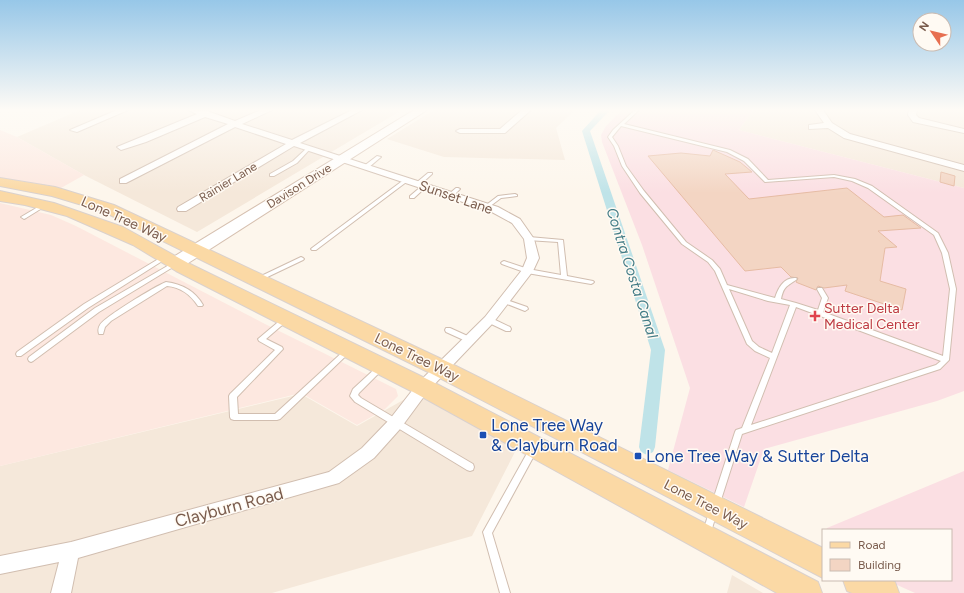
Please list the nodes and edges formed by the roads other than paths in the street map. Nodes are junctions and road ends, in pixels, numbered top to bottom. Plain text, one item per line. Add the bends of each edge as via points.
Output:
1 (149, 138) edge
2 (208, 138) edge
3 (277, 138) edge
4 (303, 138) edge
5 (368, 138) edge
6 (374, 138) edge
7 (610, 138) edge
8 (674, 138) edge
9 (853, 138) edge
10 (293, 143) junction
11 (121, 147) dead end
12 (309, 148) junction
13 (379, 157) dead end
14 (338, 158) junction
15 (366, 167) junction
16 (964, 168) edge
17 (430, 174) dead end
18 (272, 175) dead end
19 (407, 180) junction
20 (124, 181) dead end
21 (0, 182) edge
22 (421, 185) junction
23 (516, 195) dead end
24 (0, 196) edge
25 (412, 197) dead end
26 (45, 204) junction
27 (487, 206) junction
28 (182, 209) dead end
29 (24, 217) dead end
30 (529, 239) junction
31 (190, 248) junction
32 (314, 249) dead end
33 (301, 259) dead end
34 (171, 260) junction
35 (504, 262) dead end
36 (527, 271) junction
37 (564, 277) junction
38 (257, 280) junction
39 (794, 280) dead end
40 (591, 282) dead end
41 (725, 286) junction
42 (820, 289) dead end
43 (778, 300) junction
44 (504, 301) junction
45 (794, 304) junction
46 (200, 305) dead end
47 (525, 309) dead end
48 (820, 313) junction
49 (286, 319) junction
50 (342, 320) junction
51 (489, 320) junction
52 (448, 330) dead end
53 (508, 330) dead end
54 (101, 332) dead end
55 (470, 340) junction
56 (350, 350) junction
57 (19, 354) dead end
58 (774, 357) junction
59 (31, 358) dead end
60 (946, 360) junction
61 (381, 366) junction
62 (442, 369) junction
63 (423, 388) junction
64 (395, 424) junction
65 (745, 430) junction
66 (534, 447) junction
67 (470, 468) dead end
68 (714, 508) junction
69 (705, 540) junction
70 (71, 551) junction
71 (822, 562) edge
72 (0, 565) edge
73 (860, 581) edge
74 (61, 593) edge
75 (505, 593) edge
76 (807, 593) edge
77 (884, 593) edge

1 - 11 street
2 - 20 street
3 - 10 street, Sunset Lane
4 - 10 street, Rainier Lane
5 - 14 main road, Davison Drive
6 - 14 main road, Davison Drive
7 - 41 lane via 624,166 642,192 684,243 710,261 718,270
8 - 60 lane via 728,151 746,160 767,181 834,176 853,180 870,187 936,234 945,254 953,289
9 - 16 street
10 - 12 street, Sunset Lane
10 - 28 street, Rainier Lane
12 - 14 street, Sunset Lane
12 - 18 lane via 294,162
13 - 15 lane
14 - 15 street, Sunset Lane
14 - 31 main road, Davison Drive
15 - 19 street, Sunset Lane
17 - 22 lane
19 - 22 street, Sunset Lane
19 - 32 lane
21 - 31 main road, Lone Tree Way via 25,184 108,208
22 - 25 lane
22 - 27 street, Sunset Lane via 454,192
23 - 27 lane via 500,197
24 - 26 main road, Lone Tree Way
26 - 29 lane
26 - 34 main road, Lone Tree Way via 104,224
27 - 30 street, Sunset Lane via 516,221
30 - 36 street, Sunset Lane via 533,258
30 - 37 lane via 560,241
31 - 34 main road, Davison Drive
31 - 38 main road, Lone Tree Way
33 - 38 lane
34 - 49 main road, Lone Tree Way
34 - 57 lane via 86,306
34 - 59 lane
35 - 36 lane
36 - 37 lane
36 - 44 street, Sunset Lane
37 - 40 lane
38 - 50 main road, Lone Tree Way
39 - 43 lane via 785,282
41 - 43 lane
41 - 58 lane via 749,342
42 - 48 lane via 825,298
43 - 45 lane
44 - 47 lane
44 - 51 street, Sunset Lane
45 - 48 lane
45 - 58 lane
46 - 54 lane via 196,298 172,284 166,284 109,319 102,326
48 - 60 lane
49 - 50 main road via 300,313 308,313 323,322 333,323
49 - 56 main road, Lone Tree Way
49 - 56 lane via 261,339 280,349 233,396 234,418 277,417
50 - 62 main road, Lone Tree Way
51 - 53 lane
51 - 55 street, Sunset Lane
52 - 55 lane
55 - 62 street, Sunset Lane
56 - 61 main road, Lone Tree Way
58 - 65 lane
60 - 65 lane via 938,367
61 - 63 main road, Lone Tree Way
61 - 64 lane via 354,396
62 - 63 street, Sunset Lane
62 - 68 main road, Lone Tree Way
63 - 64 street, Clayburn Road
63 - 66 main road, Lone Tree Way
64 - 67 lane
64 - 70 street, Clayburn Road via 368,453 333,478
65 - 68 lane via 739,432
66 - 69 main road, Lone Tree Way
66 - 75 lane via 488,532
68 - 69 lane
68 - 71 main road, Lone Tree Way
69 - 76 main road, Lone Tree Way
70 - 72 street, Clayburn Road
70 - 74 street
73 - 77 main road

